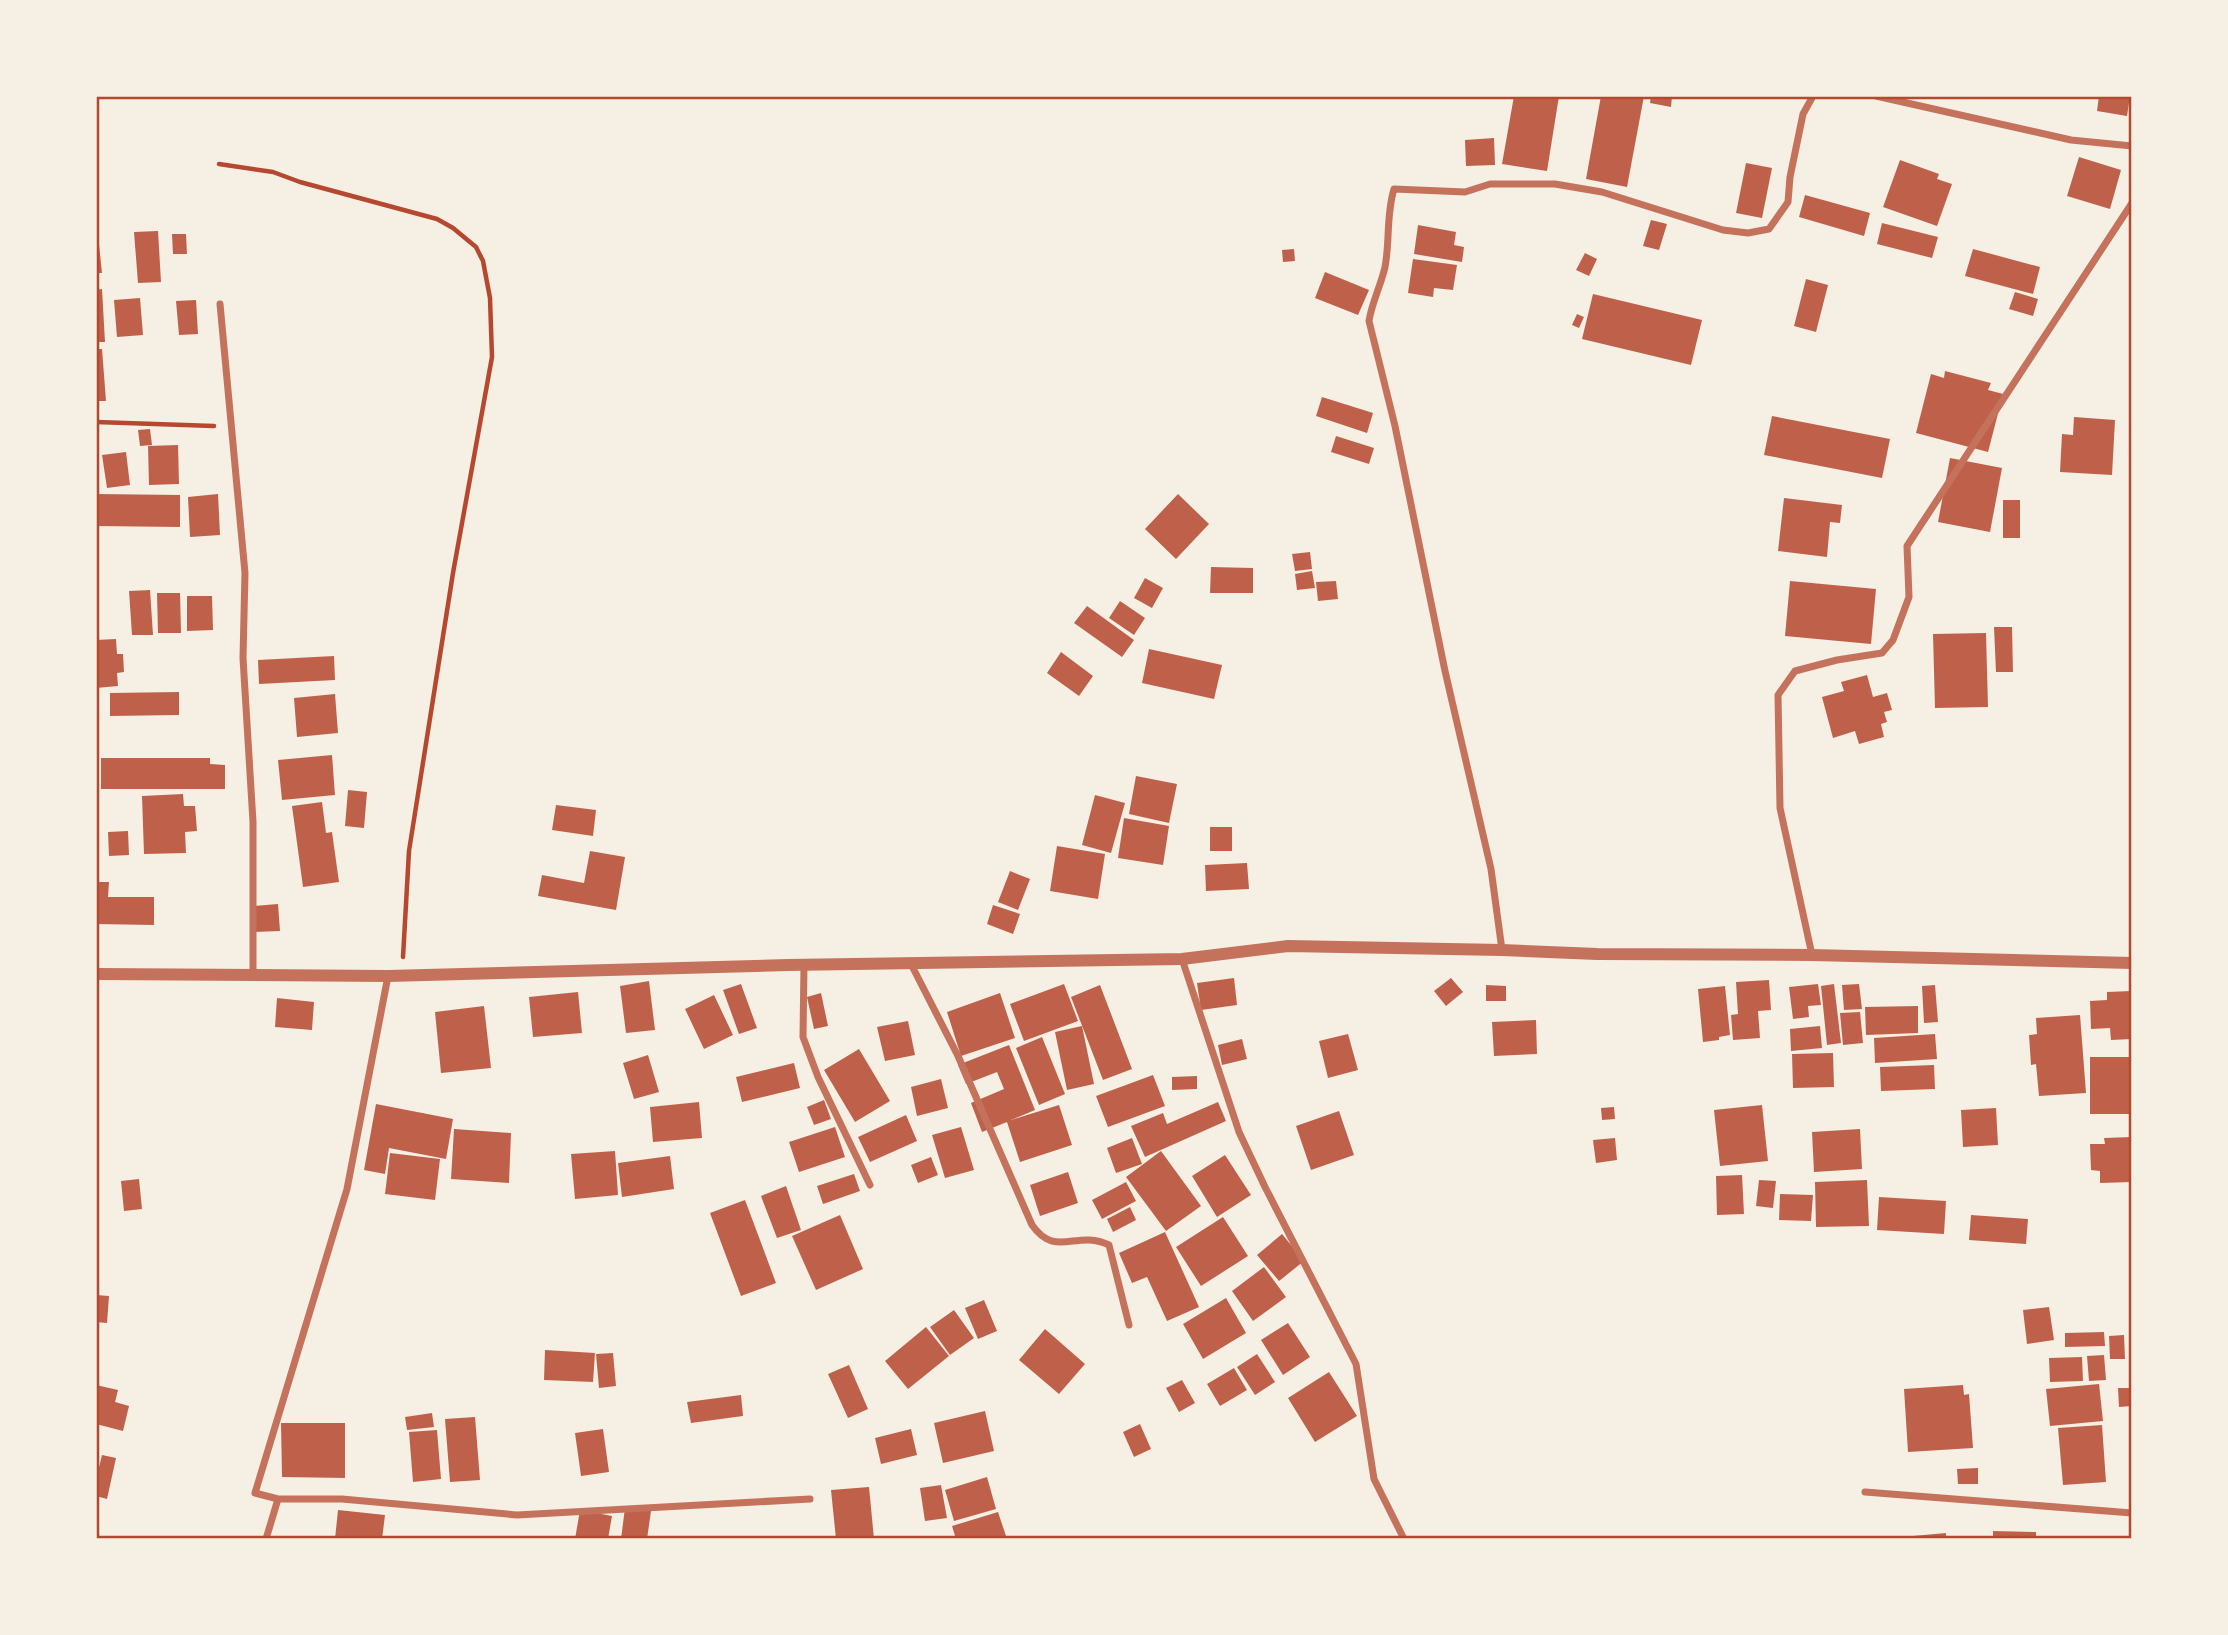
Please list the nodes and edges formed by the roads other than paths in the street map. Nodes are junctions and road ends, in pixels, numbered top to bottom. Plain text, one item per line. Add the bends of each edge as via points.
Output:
1 (1813, 96) edge
2 (1876, 96) edge
3 (2132, 146) edge
4 (2132, 203) edge
5 (220, 304) dead end
6 (1502, 950) junction
7 (1812, 955) junction
8 (1182, 959) junction
9 (2132, 963) edge
10 (911, 964) junction
11 (804, 965) junction
12 (96, 974) edge
13 (253, 975) junction
14 (388, 976) junction
15 (870, 1185) dead end
16 (1129, 1325) dead end
17 (1865, 1492) dead end
18 (278, 1499) junction
19 (810, 1499) dead end
20 (2132, 1513) edge
21 (267, 1539) edge
22 (1404, 1539) edge

1 - 6 street via 1803,114 1788,202 1769,229 1748,233 1723,230 1602,192 1555,184 1490,184 1465,192 1394,189 1388,207 1385,269 1369,321 1491,869
2 - 3 street via 2071,140
4 - 7 street via 1907,546 1909,597 1893,640 1882,653 1795,671 1777,695 1780,808
5 - 13 street via 245,573 243,658 253,822
6 - 7 street
6 - 8 street via 1288,947
7 - 9 street
8 - 10 street
8 - 22 street via 1239,1132 1356,1364 1374,1479
10 - 11 street
10 - 16 street via 958,1056 1032,1226 1048,1242 1098,1240 1109,1245
11 - 14 street
11 - 15 street via 803,1037
12 - 13 street
13 - 14 street
14 - 18 street via 347,1189 255,1493
17 - 20 street
18 - 19 street via 342,1499 517,1515
18 - 21 street

